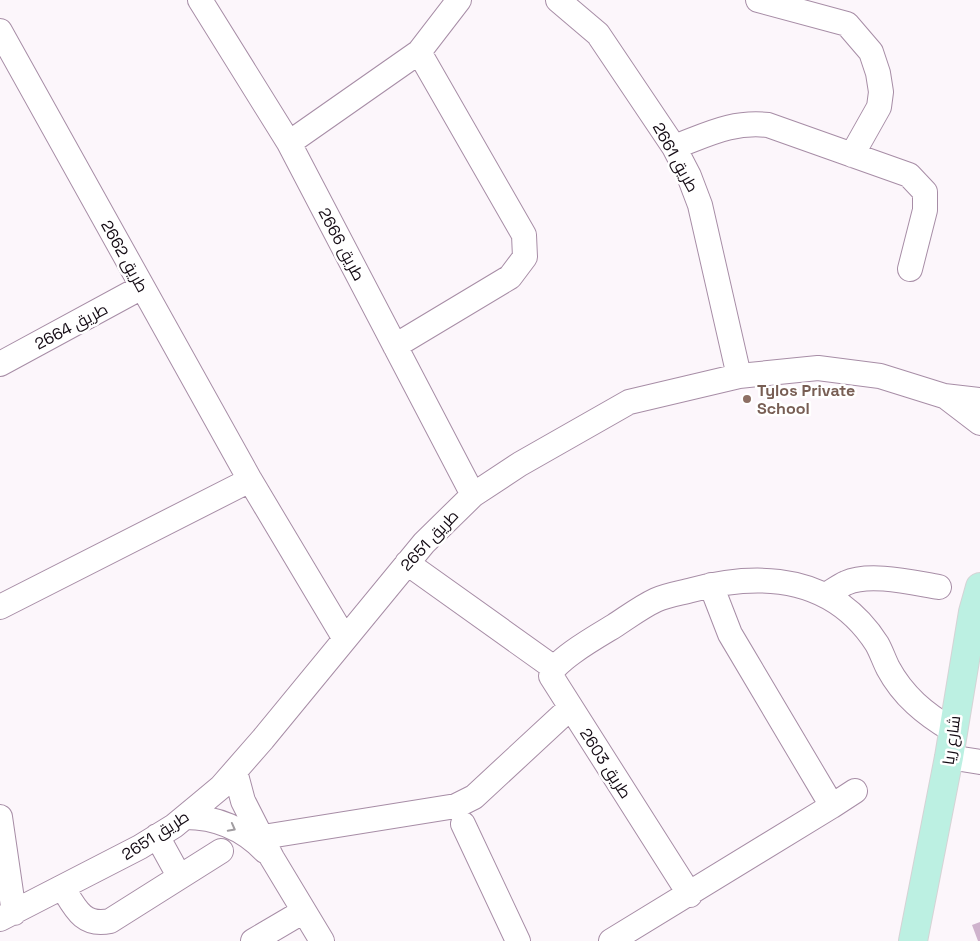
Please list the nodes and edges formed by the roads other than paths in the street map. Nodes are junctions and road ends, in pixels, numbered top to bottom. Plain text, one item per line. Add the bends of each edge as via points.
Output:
1 (200, 0) edge
2 (459, 0) edge
3 (558, 0) edge
4 (758, 0) edge
5 (0, 32) edge
6 (419, 52) junction
7 (289, 143) junction
8 (674, 148) junction
9 (852, 154) junction
10 (910, 269) dead end
11 (142, 287) junction
12 (395, 346) junction
13 (0, 364) edge
14 (739, 376) junction
15 (944, 396) junction
16 (980, 400) edge
17 (980, 423) edge
18 (250, 480) junction
19 (473, 495) junction
20 (406, 563) junction
21 (711, 585) junction
22 (939, 587) dead end
23 (980, 587) edge
24 (826, 595) junction
25 (0, 607) edge
26 (346, 639) junction
27 (554, 668) junction
28 (570, 708) junction
29 (952, 730) junction
30 (949, 757) junction
31 (980, 762) edge
32 (235, 771) junction
33 (855, 791) dead end
34 (832, 806) junction
35 (0, 817) edge
36 (186, 817) junction
37 (463, 824) dead end
38 (157, 836) junction
39 (267, 848) junction
40 (221, 851) dead end
41 (178, 876) junction
42 (63, 888) junction
43 (923, 893) junction
44 (690, 894) junction
45 (304, 911) junction
46 (7, 916) edge
47 (253, 941) edge
48 (322, 941) edge
49 (518, 941) edge
50 (611, 941) edge
51 (913, 941) edge
52 (921, 941) edge

1 - 7 street, طريق 2666
2 - 6 street
3 - 8 street, طريق 2661 via 598,34
4 - 9 street via 847,24 871,52 881,92 879,107
5 - 11 street, طريق 2662
6 - 7 street
6 - 12 street via 524,235 525,257 510,277
7 - 12 street, طريق 2666
8 - 9 street via 725,128 748,123 768,125
8 - 14 street, طريق 2661 via 700,204
9 - 10 street via 909,175 925,192 925,210
11 - 13 street, طريق 2664
11 - 18 street, طريق 2662
12 - 19 street, طريق 2666
14 - 15 street, طريق 2651 via 818,368 849,371 880,376
14 - 19 street, طريق 2651 via 629,402 520,464
15 - 16 street, طريق 2651
15 - 17 street, طريق 2651
18 - 25 street
18 - 26 street, طريق 2662
19 - 20 street, طريق 2651
20 - 26 street, طريق 2651
20 - 27 street
21 - 24 street via 750,579 792,582
21 - 27 street via 657,600 589,641
21 - 34 street via 730,634
22 - 24 street via 886,579 862,580 848,582
23 - 29 main road, شارع ريا
24 - 29 street via 846,608 877,644 892,675 913,703
26 - 32 street, طريق 2651
27 - 28 street, طريق 2603 via 551,676
28 - 39 street via 474,797 456,806
28 - 44 street, طريق 2603
29 - 30 main road, شارع ريا
30 - 31 street
30 - 43 main road, شارع ريا
32 - 36 street, طريق 2651
32 - 39 street via 243,801
33 - 34 street
34 - 44 street
35 - 46 street, طريق 2651
36 - 38 street, طريق 2651
36 -> 39 street via 227,824
37 - 49 street
38 - 41 street
38 - 42 street, طريق 2651
39 - 45 street
40 - 41 street
41 - 42 street via 110,921 100,923 82,917
42 - 46 street, طريق 2651
43 - 51 main road
43 - 52 main road
44 - 50 street
45 - 47 street
45 - 48 street

